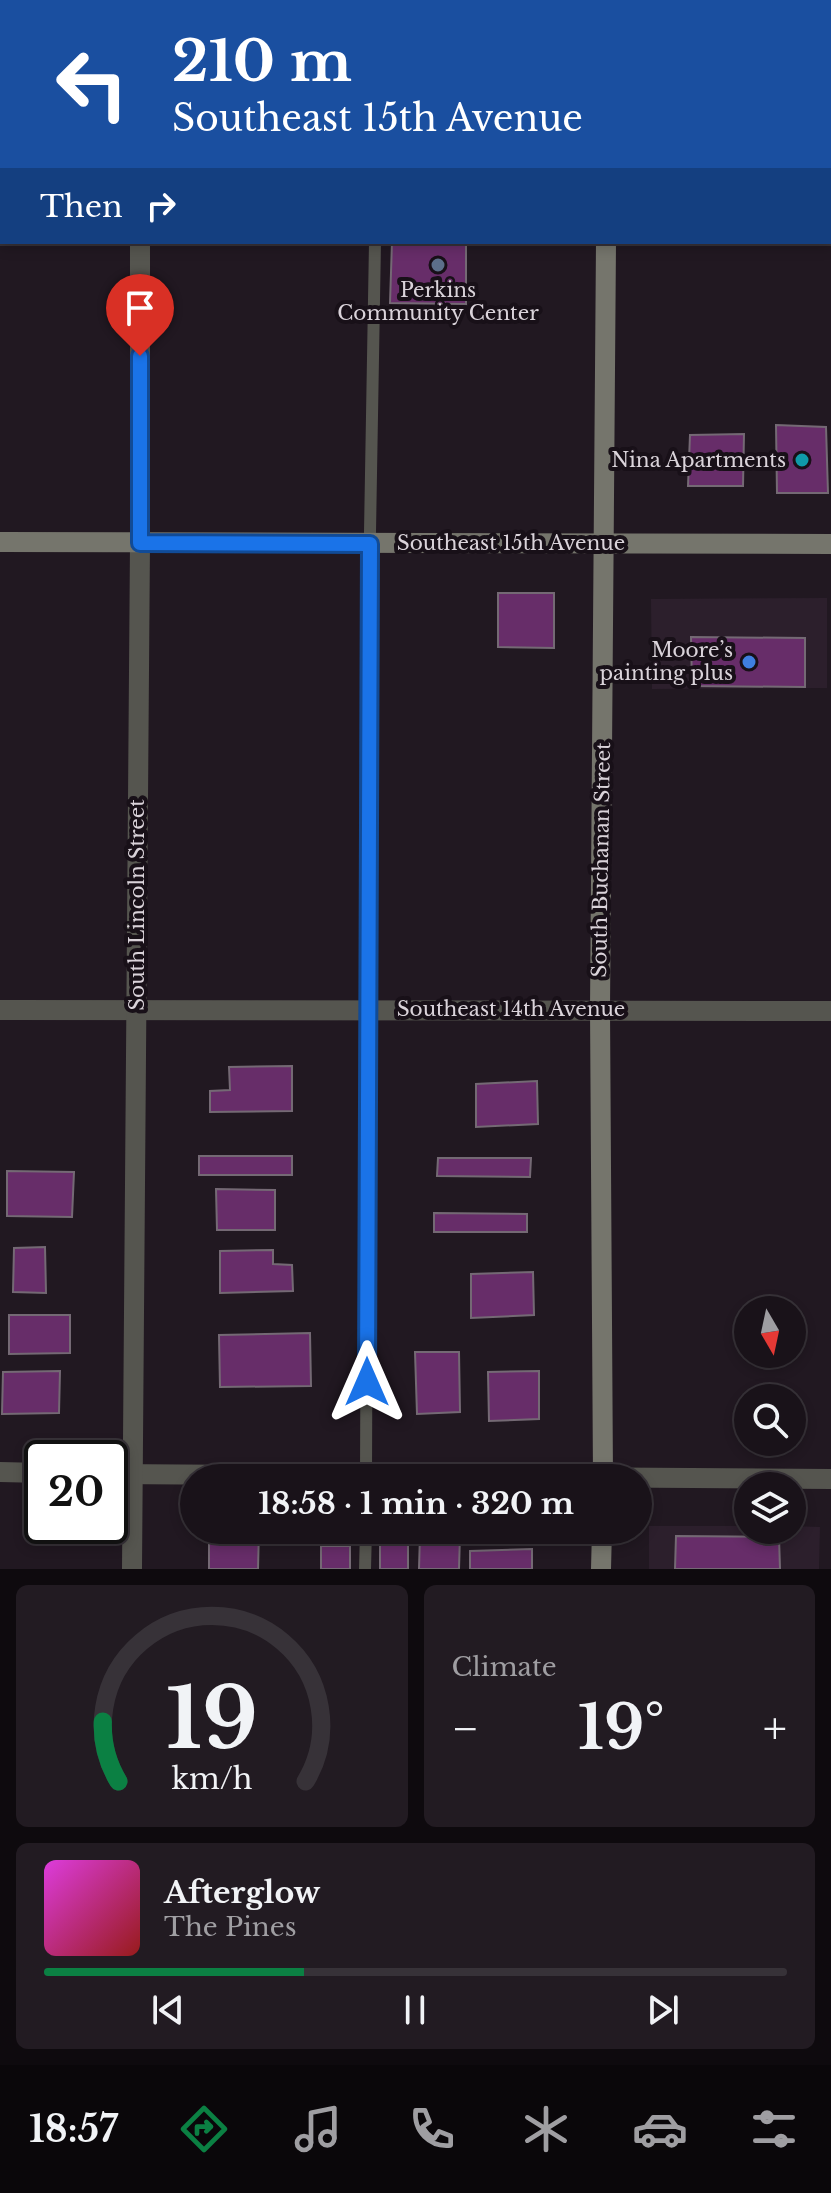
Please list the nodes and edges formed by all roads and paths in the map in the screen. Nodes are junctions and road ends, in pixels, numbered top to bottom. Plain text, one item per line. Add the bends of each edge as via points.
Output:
1 (140, 244) edge
2 (375, 244) edge
3 (606, 244) edge
4 (0, 542) edge
5 (140, 543) junction
6 (604, 543) junction
7 (370, 544) junction
8 (831, 544) edge
9 (369, 1009) junction
10 (600, 1009) junction
11 (0, 1010) edge
12 (136, 1010) junction
13 (831, 1011) edge
14 (366, 1464) edge
15 (603, 1464) edge
16 (0, 1472) edge
17 (24, 1473) edge
18 (128, 1474) edge
19 (133, 1474) junction
20 (180, 1475) edge
21 (652, 1478) edge
22 (831, 1479) edge
23 (366, 1544) edge
24 (602, 1544) edge
25 (132, 1569) edge
26 (365, 1569) edge
27 (601, 1569) edge

1 - 5 street, South Lincoln Street
2 - 7 lane
3 - 6 main road, South Buchanan Street
4 - 5 main road, Southeast 15th Avenue
5 - 7 main road, Southeast 15th Avenue
5 - 12 street, South Lincoln Street
6 - 7 main road, Southeast 15th Avenue
6 - 8 main road, Southeast 15th Avenue
6 - 10 main road, South Buchanan Street
7 - 9 lane
9 - 10 street, Southeast 14th Avenue
9 - 12 street, Southeast 14th Avenue
9 - 14 lane
10 - 13 street, Southeast 14th Avenue
10 - 15 main road, South Buchanan Street
11 - 12 street, Southeast 14th Avenue
12 - 19 street, South Lincoln Street
16 - 17 street
18 - 19 street
19 - 20 street
19 - 25 street, South Lincoln Street
21 - 22 street
23 - 26 lane
24 - 27 main road

